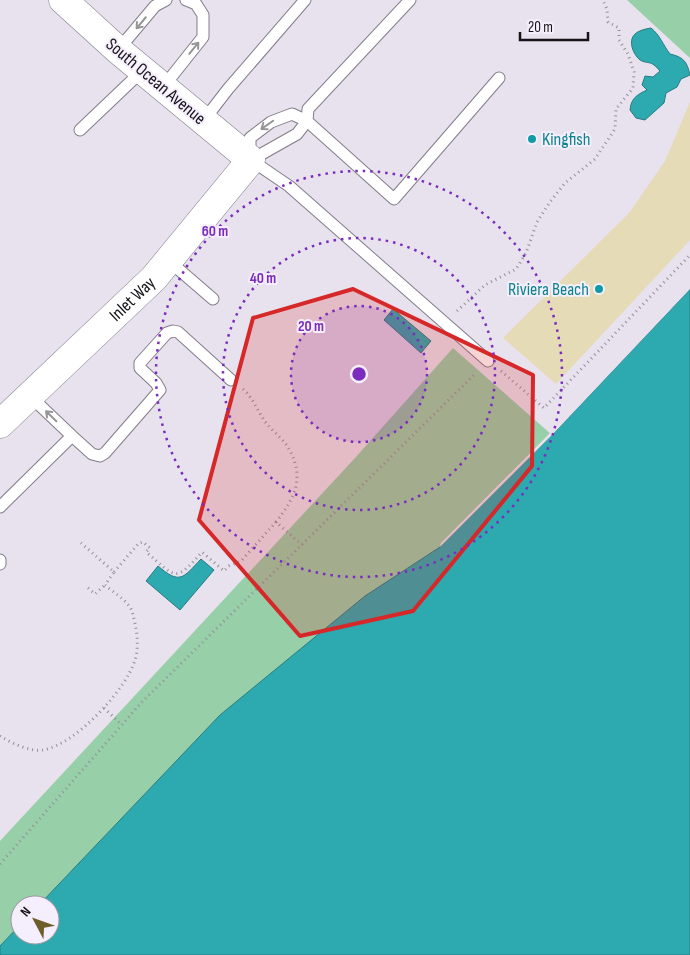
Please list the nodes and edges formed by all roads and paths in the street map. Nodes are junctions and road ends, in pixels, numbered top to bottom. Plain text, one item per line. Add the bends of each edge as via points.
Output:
1 (63, 0) edge
2 (166, 0) edge
3 (186, 0) edge
4 (305, 0) edge
5 (410, 0) edge
6 (603, 0) edge
7 (118, 50) junction
8 (143, 70) junction
9 (499, 78) dead end
10 (164, 86) junction
11 (204, 120) junction
12 (307, 121) junction
13 (80, 130) dead end
14 (251, 160) junction
15 (690, 255) edge
16 (169, 261) junction
17 (213, 298) dead end
18 (458, 311) dead end
19 (488, 361) junction
20 (230, 380) joint
21 (30, 396) junction
22 (0, 424) edge
23 (72, 436) junction
24 (0, 507) edge
25 (276, 522) junction
26 (80, 542) dead end
27 (302, 545) junction
28 (114, 572) junction
29 (105, 585) junction
30 (88, 588) dead end
31 (104, 708) junction
32 (122, 724) junction
33 (0, 736) edge
34 (0, 864) edge

1 - 7 street, South Ocean Avenue
2 -> 7 lane via 155,6
10 -> 3 lane via 203,37 203,14 196,4
4 - 11 lane
5 - 12 lane via 308,109
6 - 18 path via 608,22 619,28 619,40 634,72 634,88 616,109 615,129 595,159 565,183 550,202 537,222 526,253 516,269 485,285
7 - 8 street, South Ocean Avenue
8 - 10 street, South Ocean Avenue
8 - 13 lane
9 - 12 lane via 394,199
10 - 11 street, South Ocean Avenue
11 - 14 street, South Ocean Avenue
12 - 14 lane via 297,134
12 -> 14 lane via 292,114 271,122 250,138
14 - 16 street, Inlet Way
14 - 19 lane via 289,186
15 - 19 path via 544,408
16 - 17 lane
16 - 21 street, Inlet Way
19 - 27 path
20 - 23 lane via 178,332 167,333 140,363 140,368 160,390 106,453 100,456 92,454
20 - 25 path via 249,394 266,423 290,450 294,462 297,487
21 - 22 street, Inlet Way
23 -> 21 lane
23 - 24 lane
25 - 27 path
25 - 28 path via 241,561 224,572 202,552 182,573 169,572 146,552 150,548 143,542
26 - 28 path
27 - 32 path
28 - 29 path
29 - 30 path via 96,594
29 - 31 path via 129,606 138,637 136,659
31 - 32 path
31 - 33 path via 77,733 51,748 41,750 22,746
32 - 34 path

